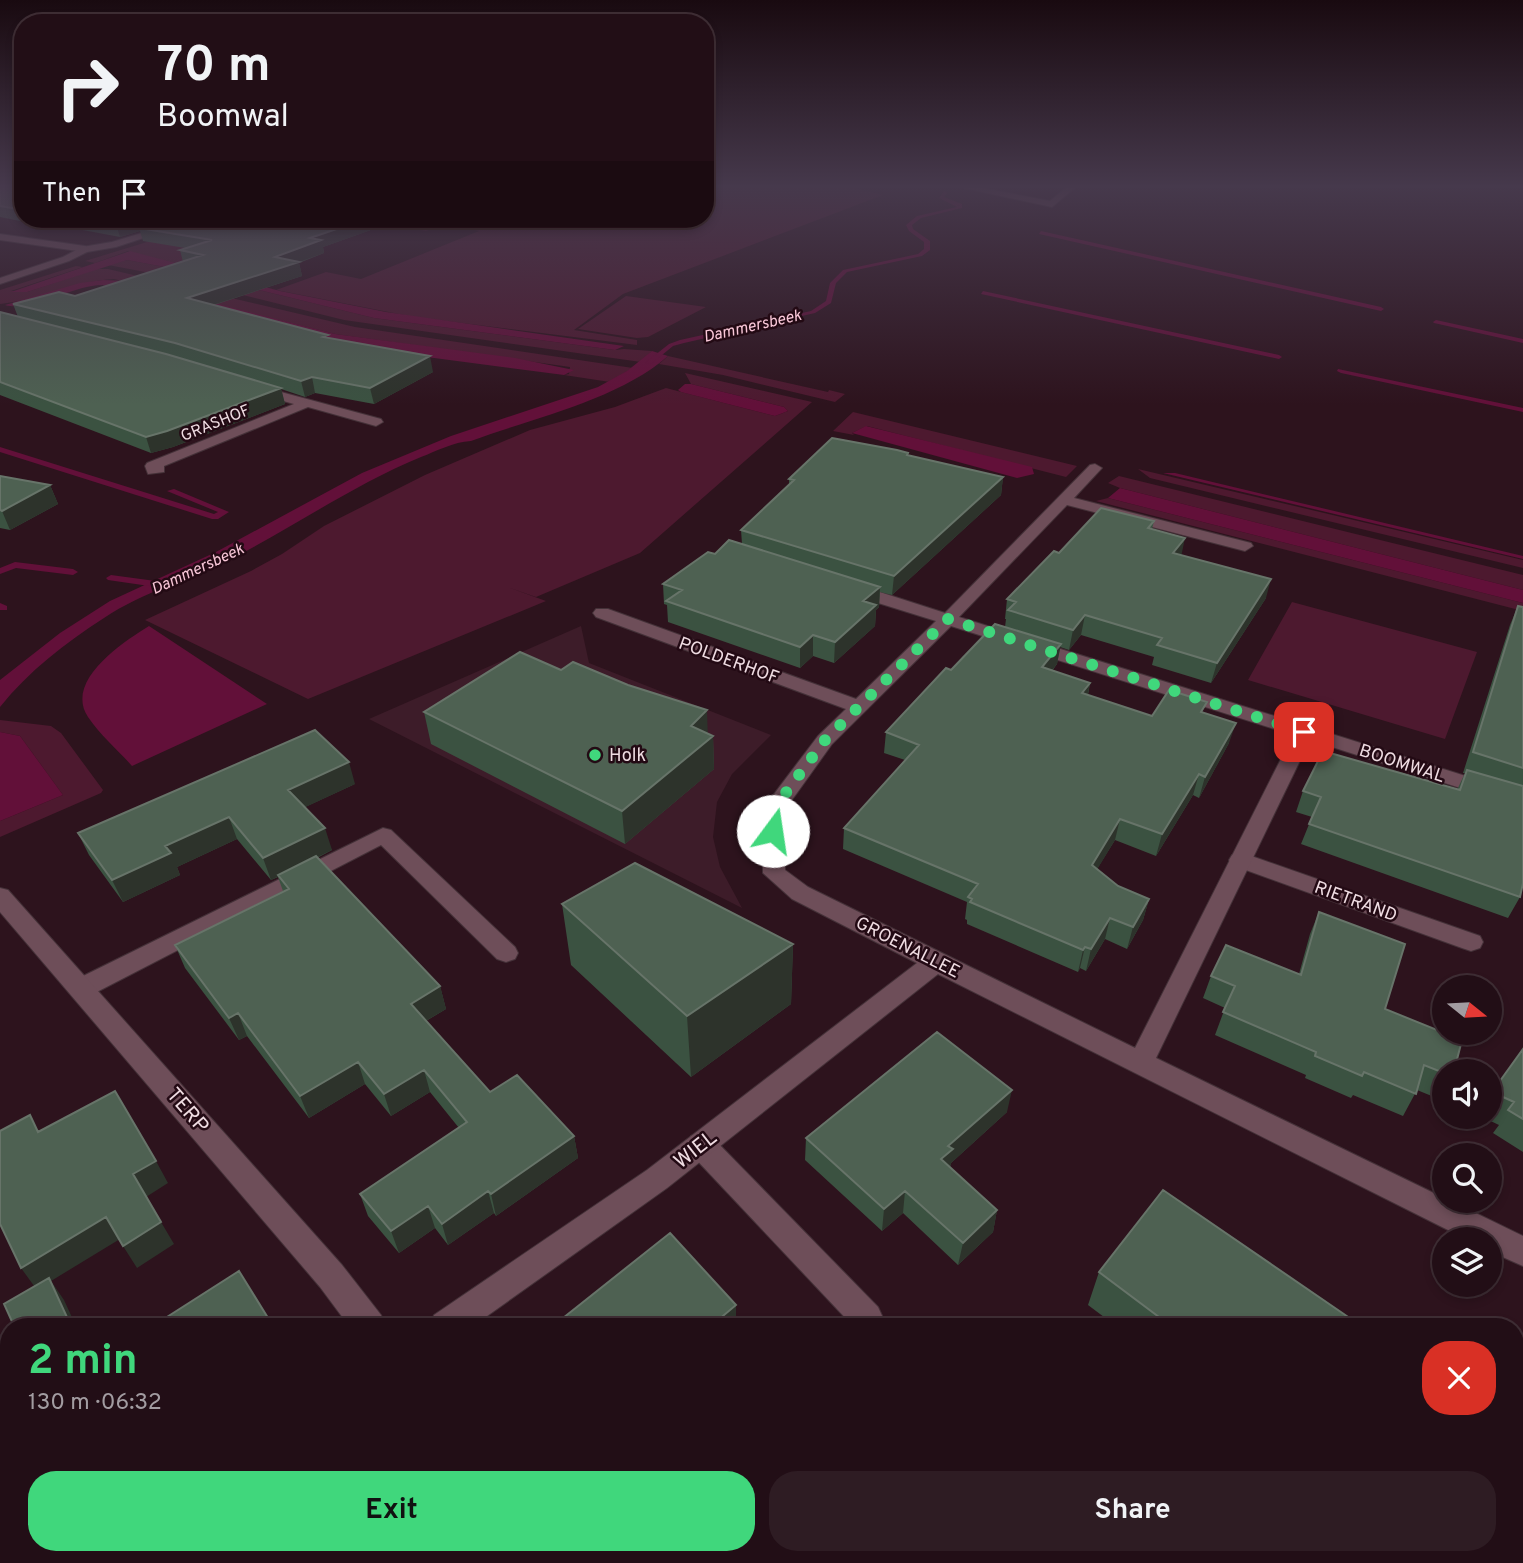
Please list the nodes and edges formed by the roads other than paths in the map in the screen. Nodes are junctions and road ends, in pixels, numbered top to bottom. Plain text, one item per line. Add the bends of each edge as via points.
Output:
1 (66, 259) edge
2 (0, 281) edge
3 (240, 384) edge
4 (305, 404) junction
5 (376, 422) dead end
6 (1095, 468) dead end
7 (153, 471) dead end
8 (1064, 500) junction
9 (1245, 546) dead end
10 (834, 584) edge
11 (602, 613) dead end
12 (948, 619) junction
13 (857, 706) junction
14 (1304, 732) junction
15 (1523, 802) edge
16 (1240, 860) junction
17 (2, 897) edge
18 (1471, 943) dead end
19 (506, 953) dead end
20 (936, 962) junction
21 (82, 988) junction
22 (1140, 1063) junction
23 (701, 1144) junction
24 (1523, 1252) edge
25 (363, 1318) edge
26 (457, 1318) edge
27 (867, 1318) dead end

1 - 2 street
3 - 4 street, GRASHOF
4 - 5 street, GRASHOF
4 - 7 street, GRASHOF via 152,466 159,469
6 - 8 street, GROENALLEE
8 - 9 street
8 - 12 street, GROENALLEE
10 - 12 street, BOOMWAL
11 - 13 street, POLDERHOF
12 - 13 street, GROENALLEE
12 - 14 street, BOOMWAL
13 - 20 street, GROENALLEE via 825,740 773,810 774,873 800,892
14 - 15 street, BOOMWAL
14 - 16 street
16 - 18 street, RIETRAND
16 - 22 street
17 - 21 street, TERP
19 - 21 street via 383,835
20 - 22 street, GROENALLEE
20 - 23 street, WIEL
21 - 25 street, TERP
22 - 24 street, GROENALLEE
23 - 26 street, WIEL
23 - 27 street

